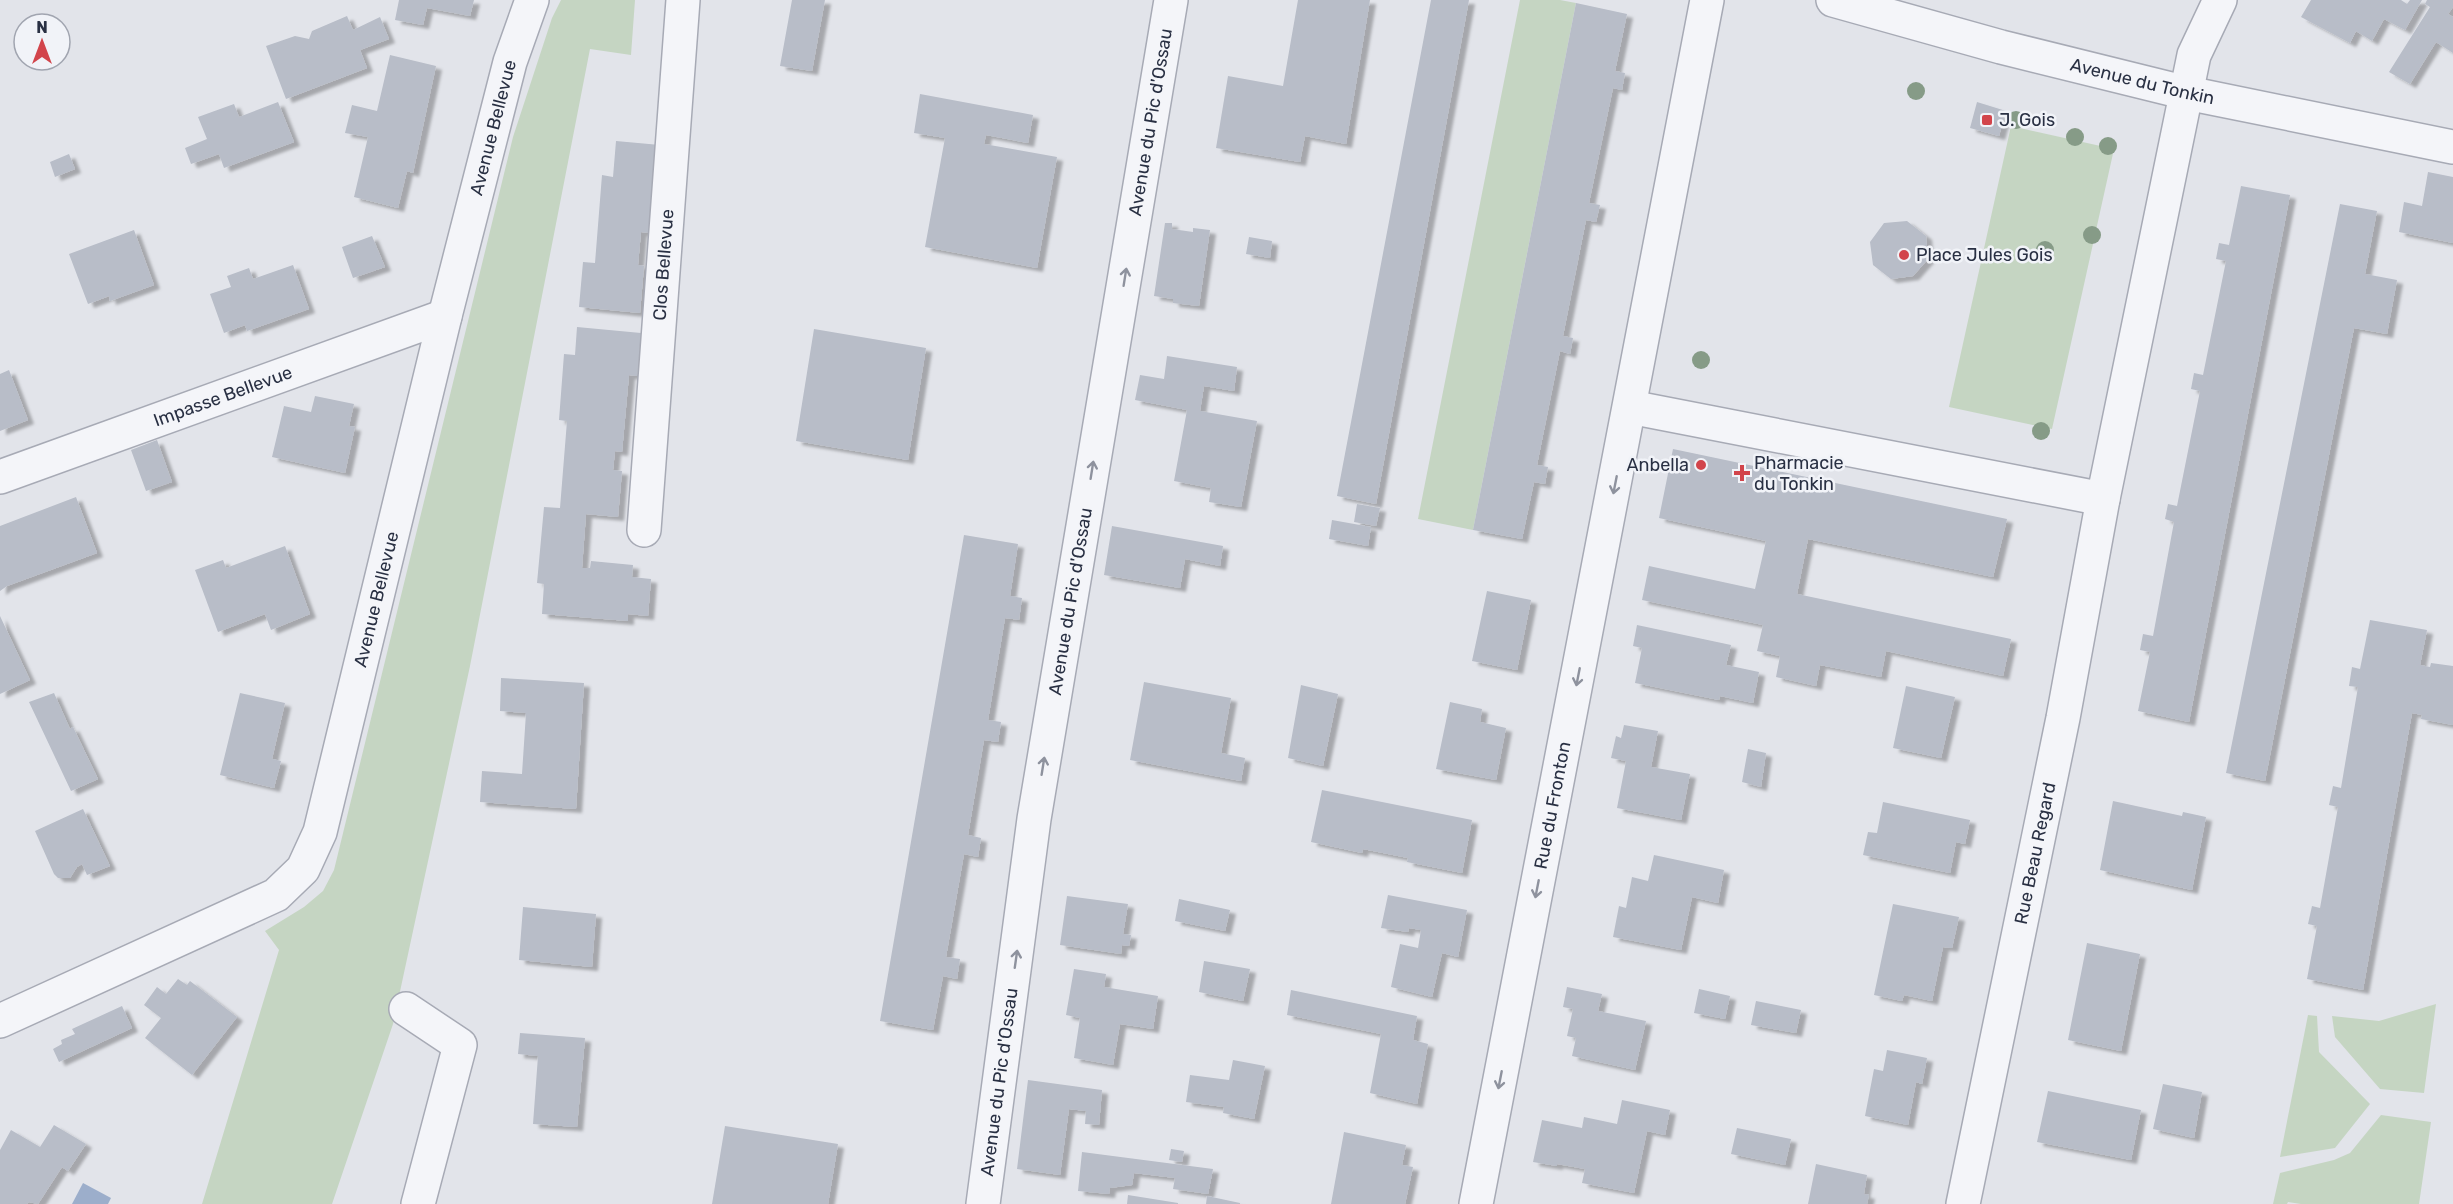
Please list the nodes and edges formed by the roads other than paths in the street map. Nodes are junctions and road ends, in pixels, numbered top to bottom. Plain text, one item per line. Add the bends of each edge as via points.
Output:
1 (532, 0) edge
2 (683, 0) edge
3 (1171, 0) edge
4 (1707, 0) edge
5 (1833, 0) edge
6 (2220, 0) edge
7 (2187, 93) junction
8 (2453, 147) edge
9 (445, 316) junction
10 (1630, 407) junction
11 (0, 477) edge
12 (2103, 500) junction
13 (644, 530) dead end
14 (406, 1009) dead end
15 (10, 1016) edge
16 (0, 1048) edge
17 (418, 1204) edge
18 (983, 1204) edge
19 (1476, 1204) edge
20 (1963, 1204) edge

1 - 9 street, Avenue Bellevue via 510,62
2 - 13 street, Clos Bellevue
18 -> 3 street, Avenue du Pic d'Ossau via 1034,819
4 - 10 street
5 - 7 street, Avenue du Tonkin
6 - 7 street via 2194,55
7 - 8 street, Avenue du Tonkin
7 - 12 street
9 - 11 street, Impasse Bellevue
9 - 15 street, Avenue Bellevue via 320,832 303,869 276,895
10 - 12 street
10 -> 19 street, Rue du Fronton
12 - 20 street, Rue Beau Regard
14 - 17 street via 460,1045
15 - 16 street

